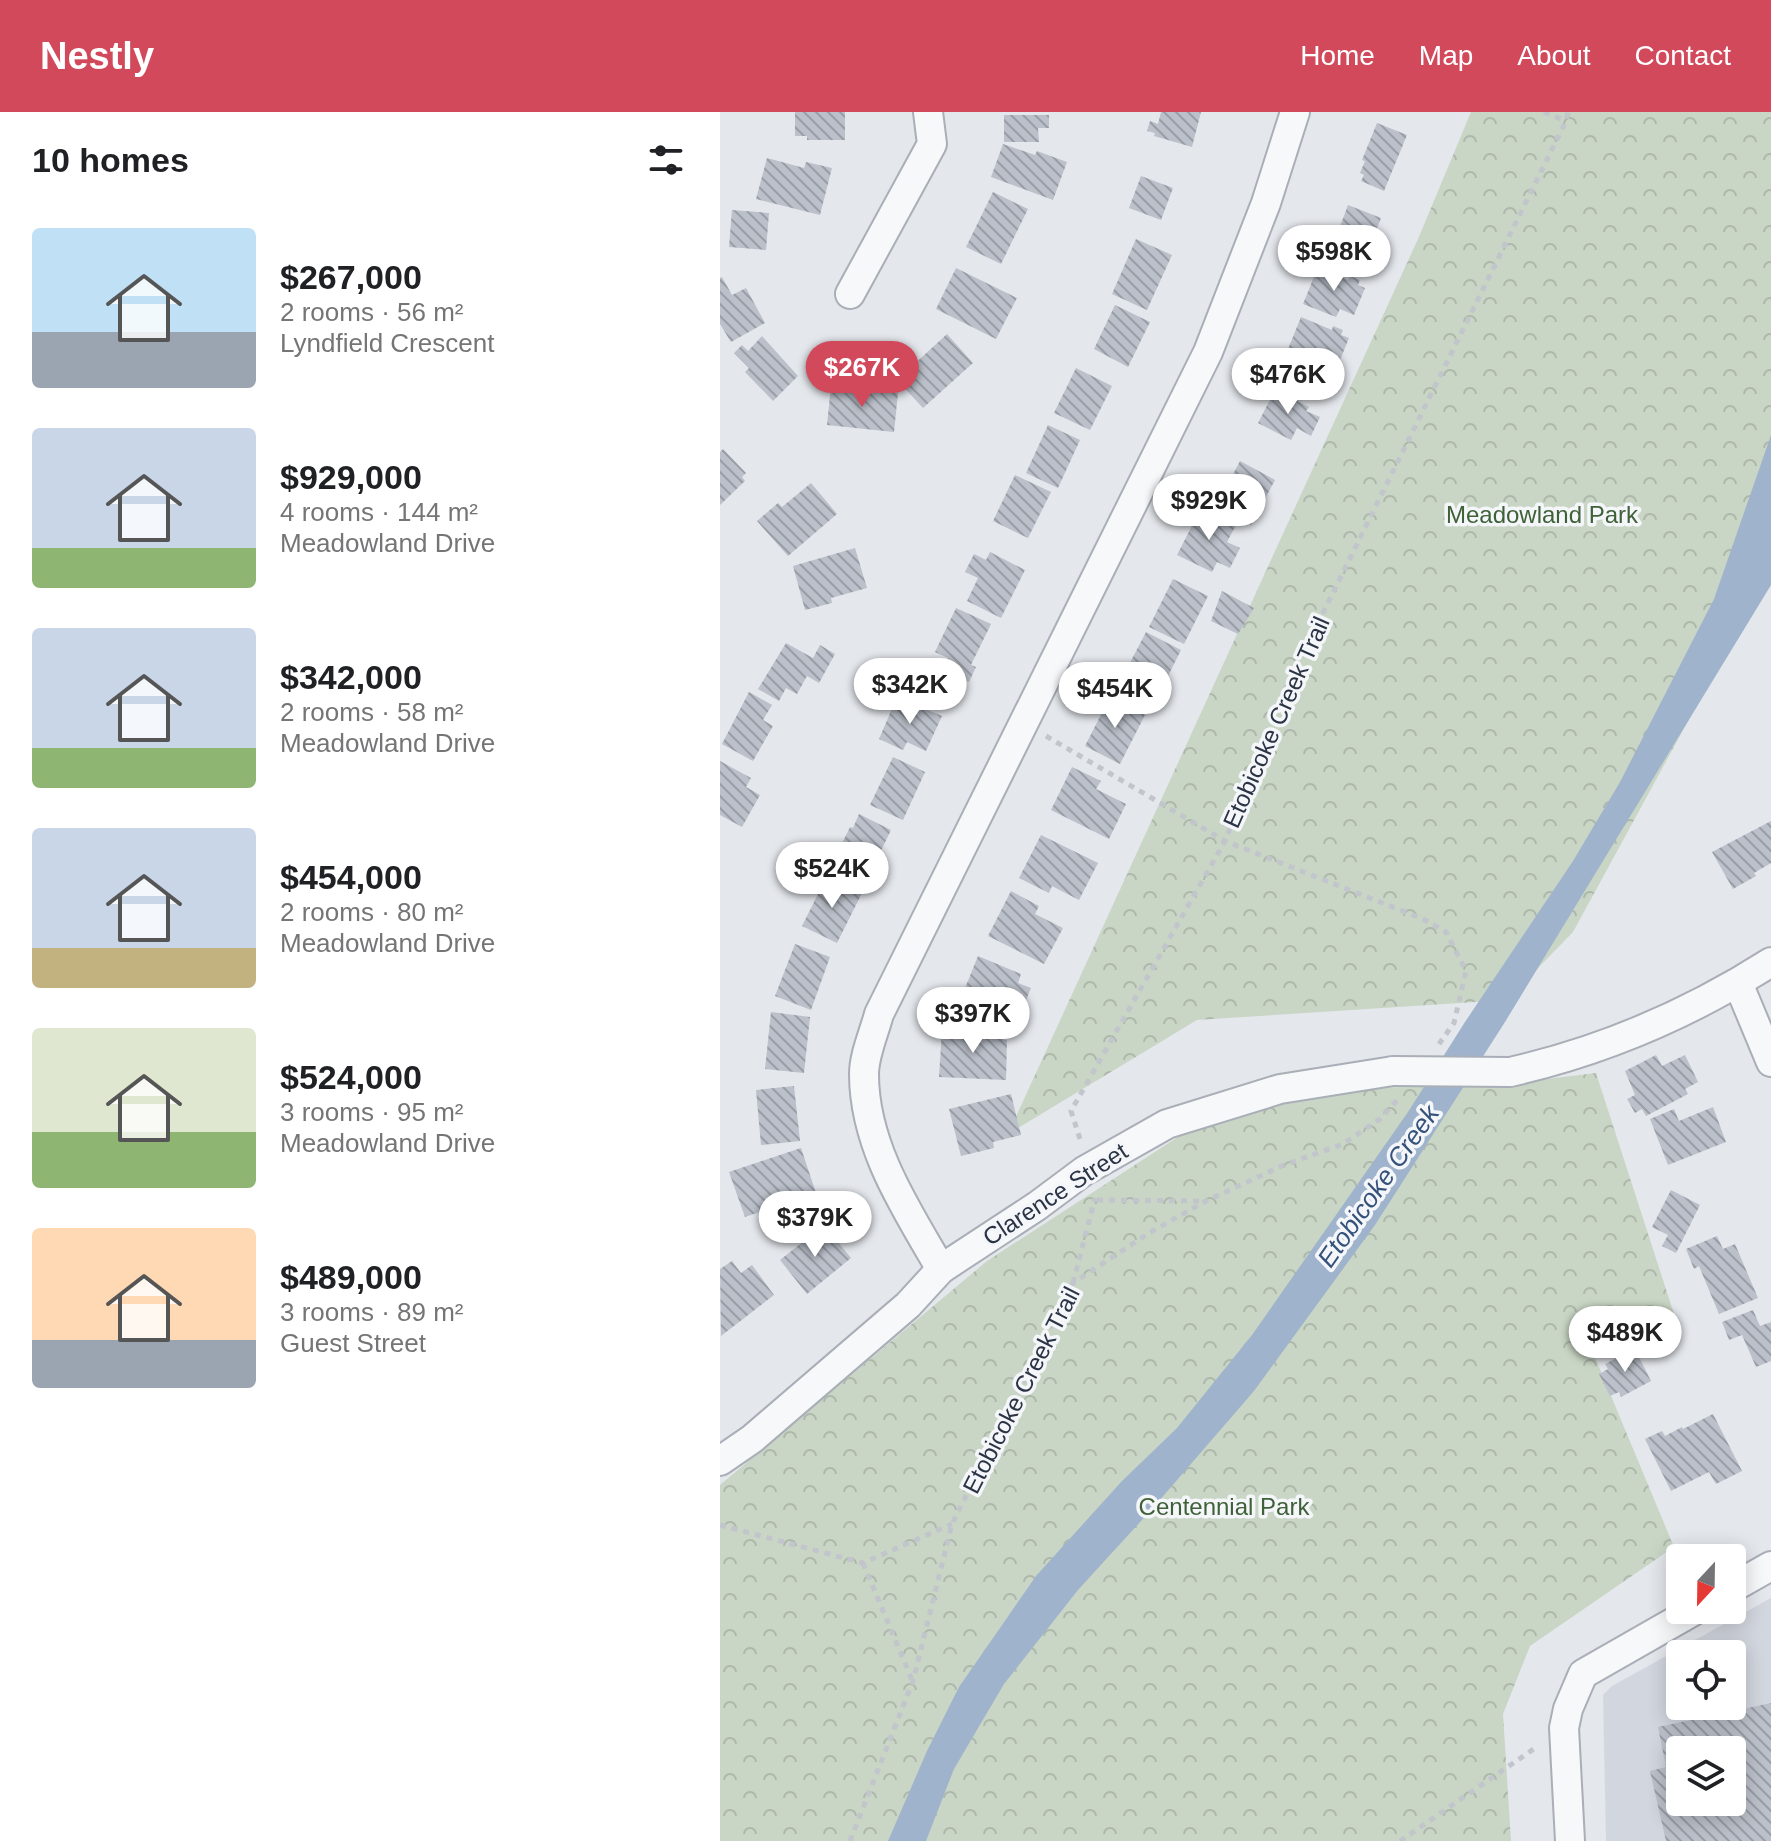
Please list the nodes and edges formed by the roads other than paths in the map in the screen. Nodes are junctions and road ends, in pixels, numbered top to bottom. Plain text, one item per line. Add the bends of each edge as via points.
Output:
1 (928, 112) edge
2 (1295, 112) edge
3 (850, 294) dead end
4 (1771, 962) edge
5 (1738, 983) junction
6 (1771, 1062) edge
7 (941, 1269) junction
8 (720, 1461) edge
9 (1771, 1566) edge
10 (1746, 1580) edge
11 (1670, 1624) edge
12 (1570, 1841) edge

1 - 3 street via 932,144
2 - 7 street via 1208,352 879,1014 864,1071 867,1108 881,1160
4 - 5 street, Clarence Street
5 - 6 street
5 - 7 street, Clarence Street, bridge via 1623,1039 1565,1059 1510,1072 1280,1089 1167,1124 1077,1175
7 - 8 street, Clarence Street via 884,1325
9 - 10 street
11 - 12 street via 1583,1674 1564,1728

